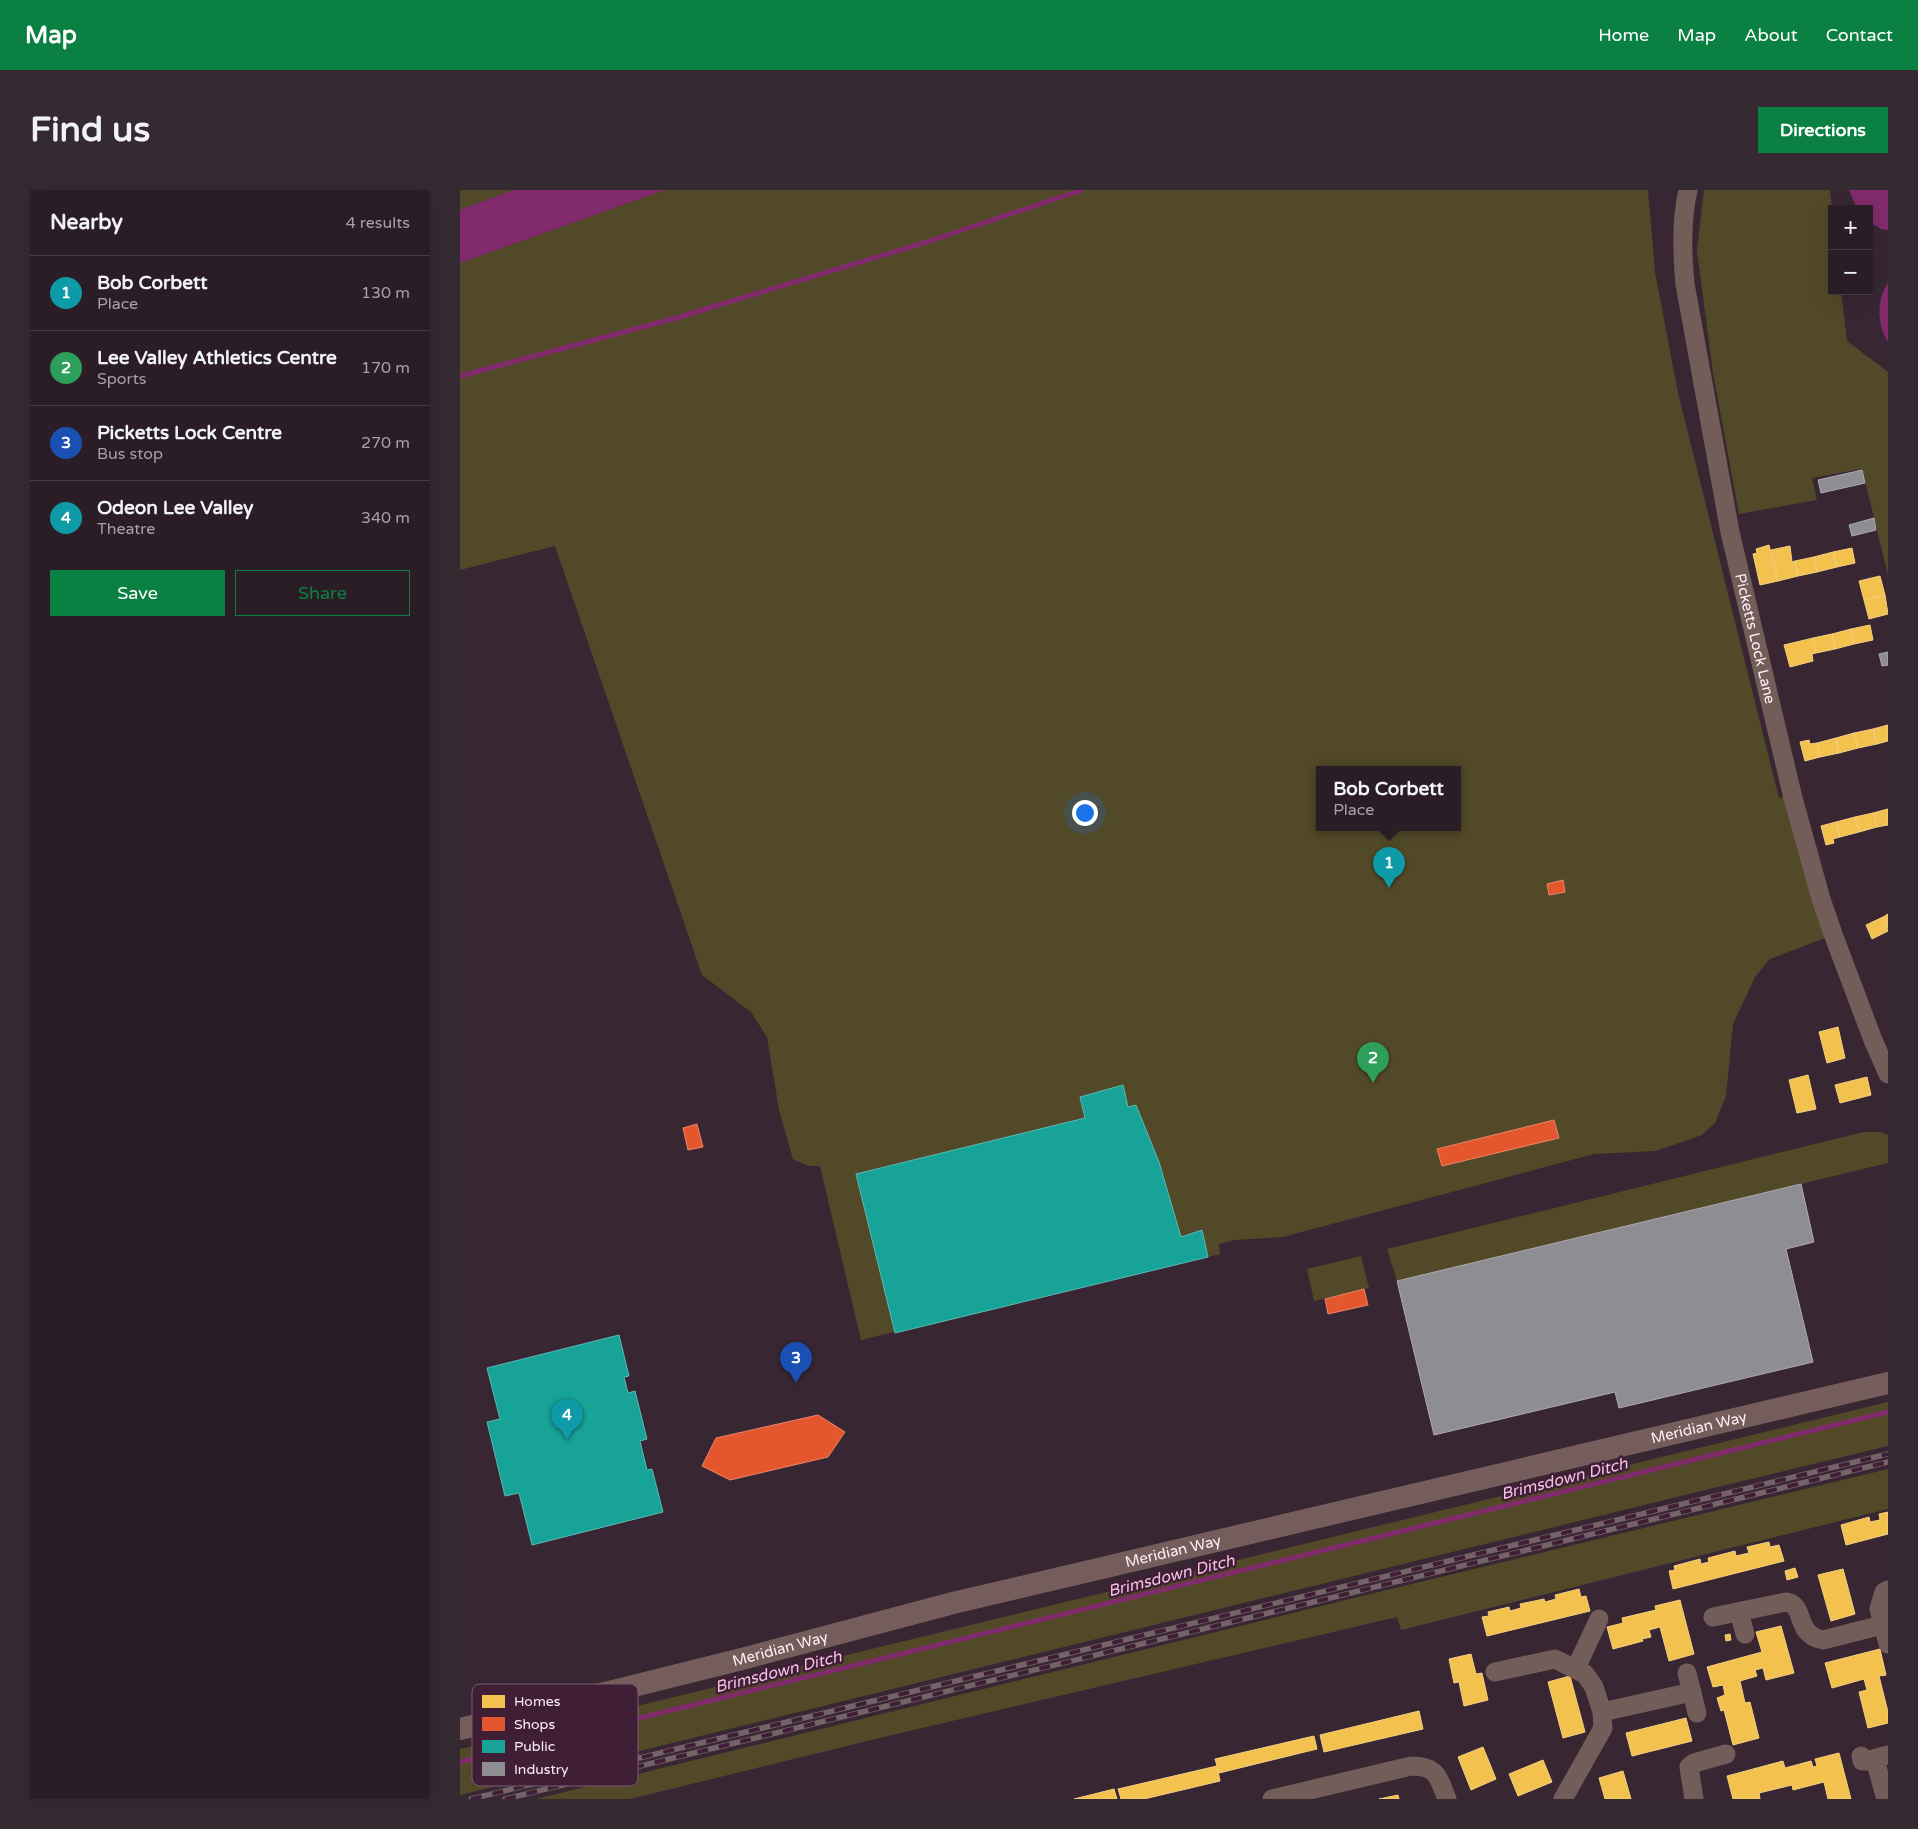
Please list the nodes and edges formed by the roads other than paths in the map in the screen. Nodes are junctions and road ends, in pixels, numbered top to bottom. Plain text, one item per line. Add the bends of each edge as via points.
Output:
1 (1688, 190) edge
2 (1888, 1074) edge
3 (1888, 1383) edge
4 (1888, 1590) edge
5 (1739, 1612) junction
6 (1713, 1618) dead end
7 (1598, 1619) dead end
8 (1882, 1624) junction
9 (1746, 1634) dead end
10 (1888, 1644) edge
11 (1576, 1668) junction
12 (1495, 1672) dead end
13 (1687, 1673) dead end
14 (638, 1685) edge
15 (1692, 1692) junction
16 (1602, 1712) junction
17 (1697, 1713) dead end
18 (1726, 1754) dead end
19 (1875, 1757) edge
20 (1272, 1799) edge
21 (1448, 1799) edge
22 (1563, 1799) edge
23 (1694, 1799) edge
24 (1886, 1799) edge

1 - 2 street, Picketts Lock Lane via 1684,218 1685,284 1730,532 1818,890 1850,982
3 - 14 main road, Meridian Way via 953,1603
4 - 8 street via 1884,1592 1879,1608
5 - 6 street
5 - 8 street via 1792,1603 1809,1635 1823,1640
5 - 9 street
7 - 11 street
8 - 10 street
11 - 12 street via 1550,1659
11 - 16 street via 1590,1680
13 - 15 street
15 - 16 street
15 - 17 street
16 - 22 street via 1603,1728
18 - 23 street via 1689,1767
19 - 24 street
20 - 21 street via 1411,1766 1423,1766 1438,1777

